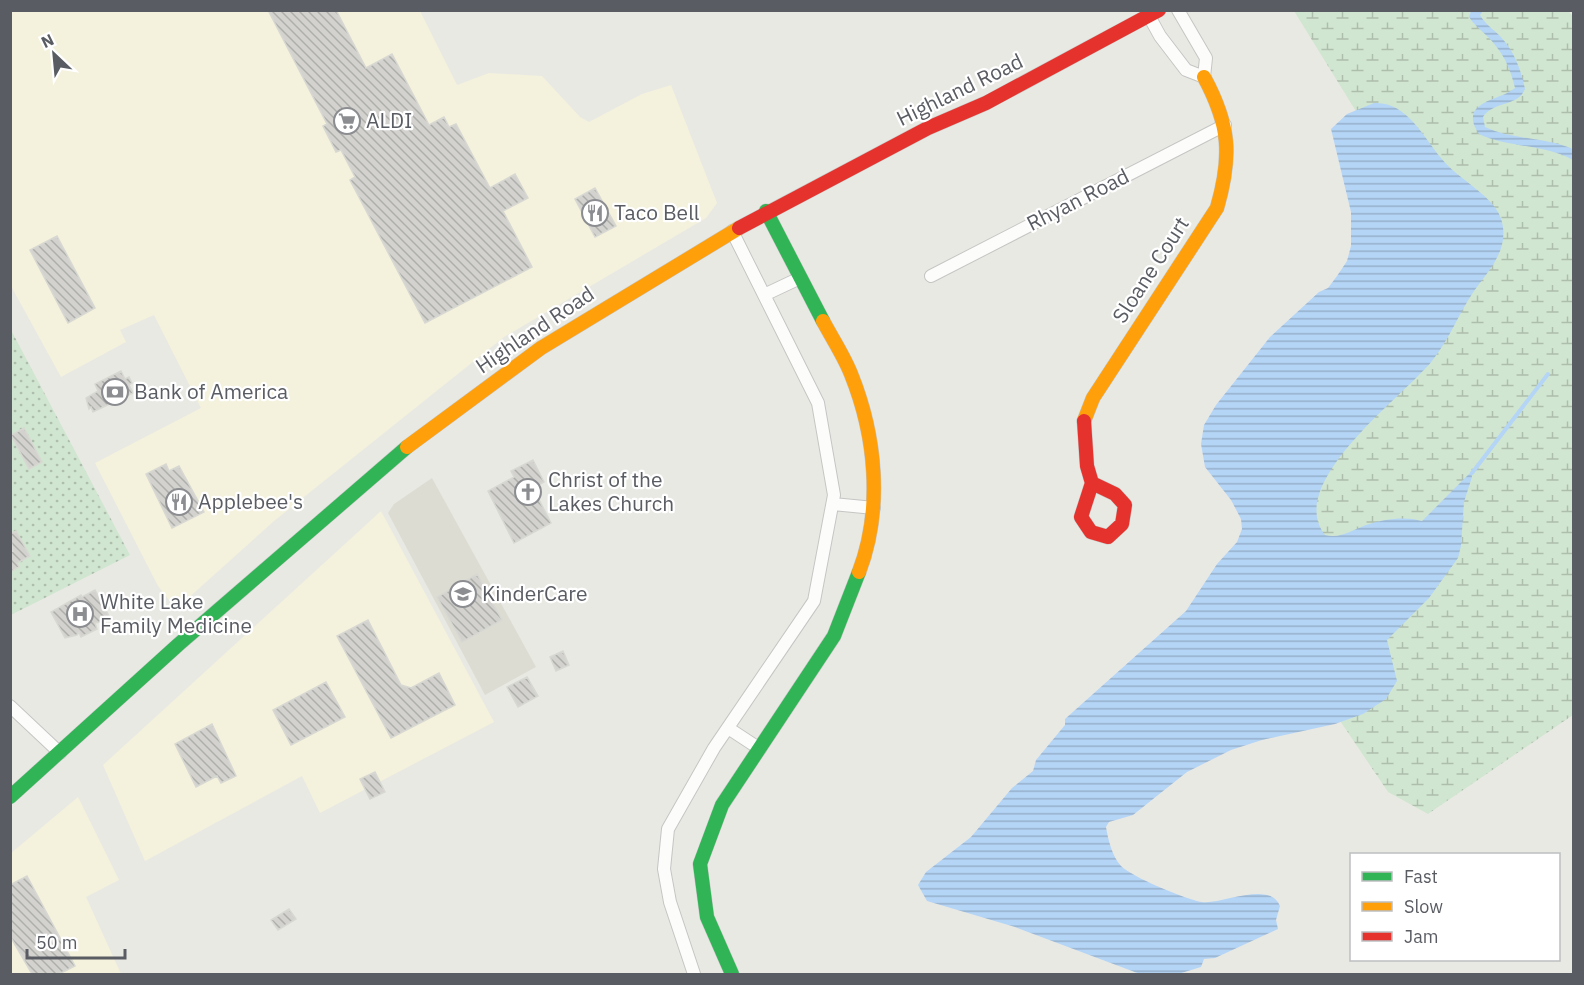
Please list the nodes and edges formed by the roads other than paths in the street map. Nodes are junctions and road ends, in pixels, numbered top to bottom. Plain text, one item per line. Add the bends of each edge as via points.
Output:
1 (1178, 10) edge
2 (1154, 13) edge
3 (1204, 77) junction
4 (1226, 125) junction
5 (766, 211) junction
6 (732, 231) junction
7 (931, 276) dead end
8 (800, 278) junction
9 (764, 295) junction
10 (1092, 483) dead end
11 (833, 504) junction
12 (874, 508) junction
13 (10, 706) edge
14 (728, 728) junction
15 (760, 749) junction
16 (60, 753) junction
17 (10, 797) edge
18 (694, 975) edge
19 (732, 975) edge

1 - 3 street, Sloane Court via 1206,58
2 - 3 street, Sloane Court via 1160,36 1186,70
2 - 5 main road, Highland Road via 986,103 928,128
3 - 4 main road, Sloane Court
4 - 7 street, Rhyan Road
4 - 10 main road, Sloane Court via 1228,175 1217,208 1093,398 1083,423
5 - 6 main road, Highland Road
5 - 8 main road
6 - 9 street
6 - 16 main road, Highland Road via 541,348 389,461
8 - 9 street
8 - 12 main road via 851,374 866,423 875,475
9 - 11 street via 818,403
11 - 12 street
11 - 14 street via 814,602
12 - 15 main road via 865,556 834,636
13 - 16 street
14 - 15 street
14 - 18 street via 668,829 664,869 670,902
15 - 19 main road via 722,805 700,864 707,917
16 - 17 main road, Highland Road

